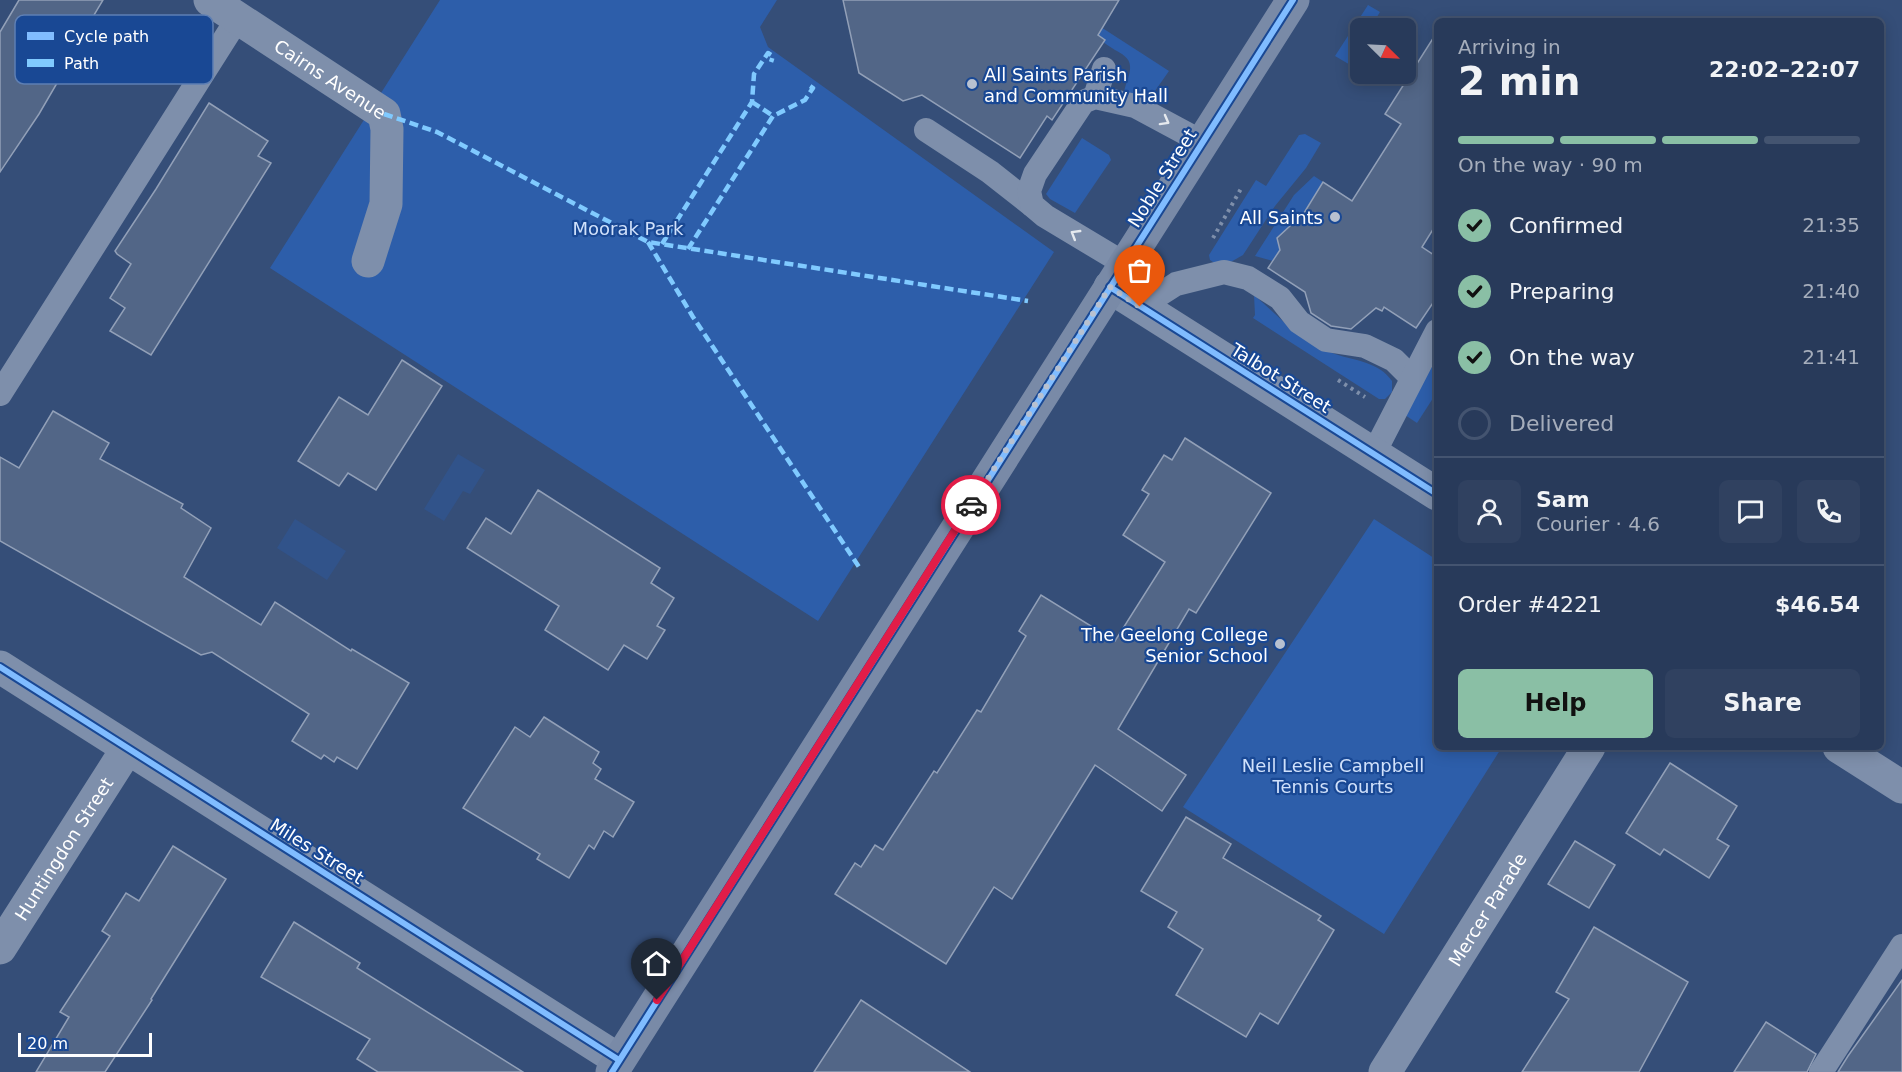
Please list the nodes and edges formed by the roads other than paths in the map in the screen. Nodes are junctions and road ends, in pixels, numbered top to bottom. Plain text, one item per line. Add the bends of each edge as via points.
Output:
1 (210, 0) edge
2 (1293, 0) edge
3 (238, 18) junction
4 (213, 57) edge
5 (1104, 69) dead end
6 (196, 84) edge
7 (1095, 97) junction
8 (926, 130) dead end
9 (1202, 142) junction
10 (1032, 205) junction
11 (368, 261) dead end
12 (1117, 276) junction
13 (1140, 307) junction
14 (1434, 337) edge
15 (1412, 378) junction
16 (0, 394) edge
17 (1374, 453) junction
18 (1434, 492) edge
19 (0, 667) edge
20 (127, 749) junction
21 (1587, 750) edge
22 (1844, 750) edge
23 (1902, 787) edge
24 (1902, 946) edge
25 (0, 948) edge
26 (616, 1066) edge
27 (1384, 1072) edge
28 (1821, 1072) edge

1 - 3 street, Cairns Avenue
2 - 9 street, Noble Street
3 - 4 lane
3 - 11 street, Cairns Avenue via 384,114 386,204
5 - 7 lane
6 - 16 lane
7 -> 9 lane via 1135,106
7 - 10 lane via 1083,102 1035,174 1029,191
8 - 10 lane
9 - 12 street, Noble Street
12 -> 10 lane
12 - 13 street, Talbot Street
12 - 26 street, Noble Street
13 - 15 lane via 1176,284 1224,272 1248,278 1280,298 1299,322 1326,340 1365,346 1394,360
13 - 17 street, Talbot Street
14 - 15 lane
15 - 17 lane
17 - 18 street, Talbot Street
19 - 20 street, Miles Street
20 - 25 street, Huntingdon Street
20 - 26 street, Miles Street
21 - 27 street, Mercer Parade
22 - 23 street
24 - 28 lane

